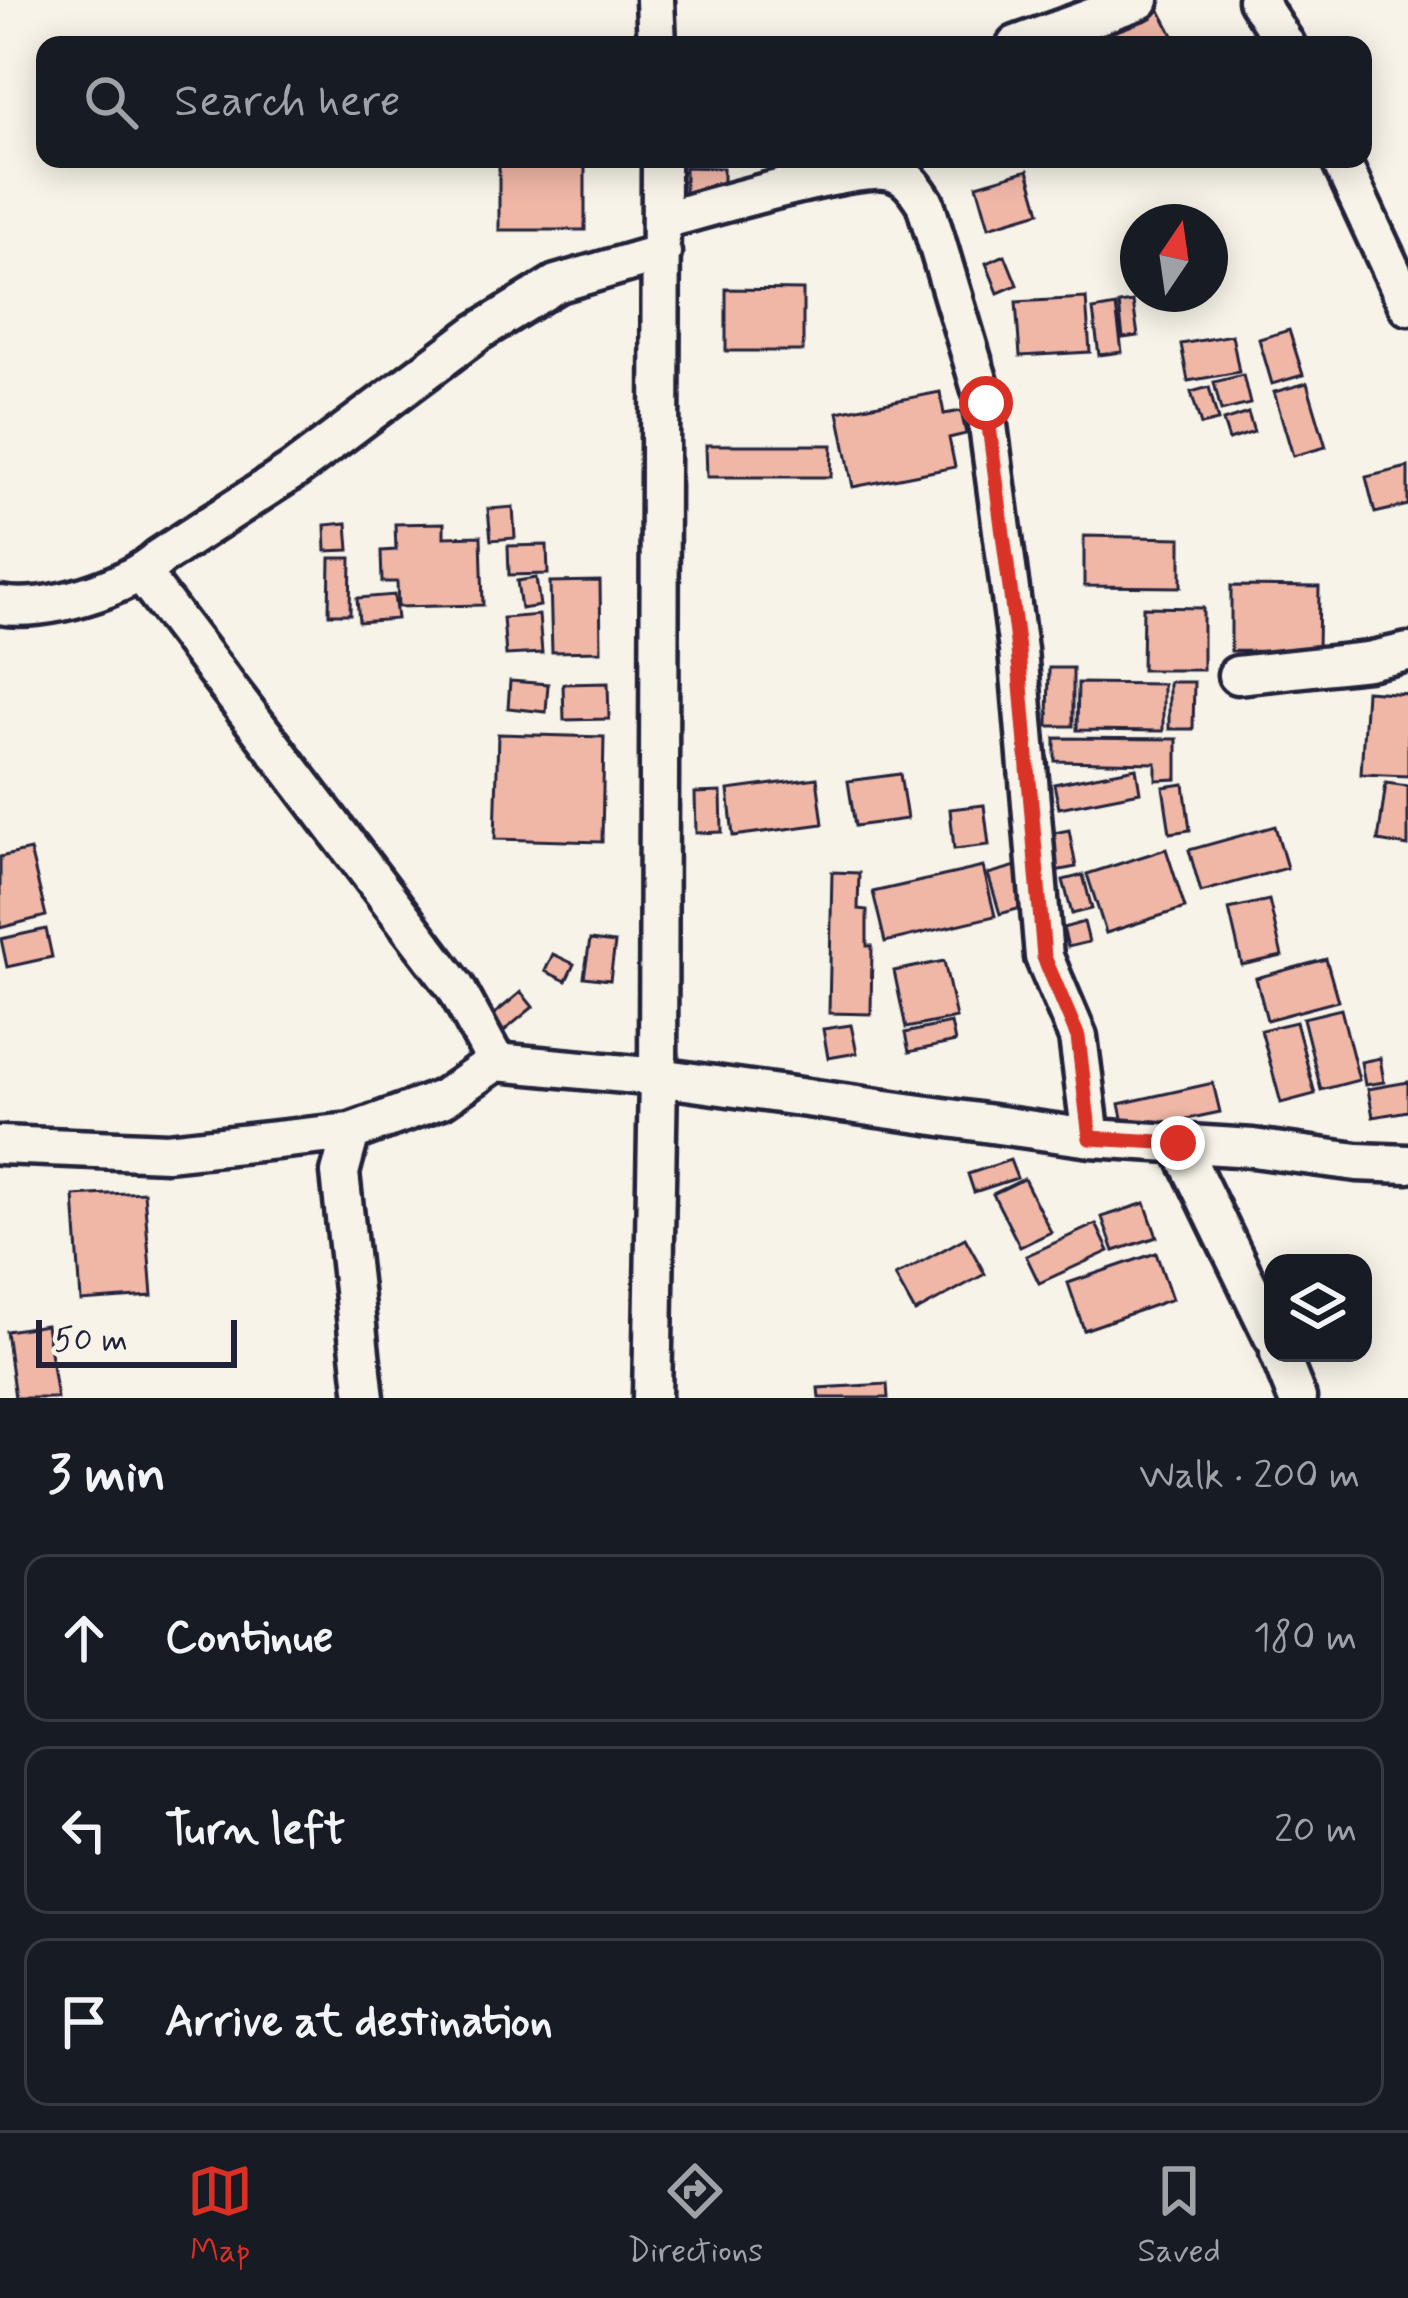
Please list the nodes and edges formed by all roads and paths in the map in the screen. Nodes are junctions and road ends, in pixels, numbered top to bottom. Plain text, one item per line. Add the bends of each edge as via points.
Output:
1 (656, 0) edge
2 (1140, 0) edge
3 (1258, 0) edge
4 (657, 36) edge
5 (1041, 36) edge
6 (1280, 36) edge
7 (661, 168) edge
8 (1344, 168) edge
9 (821, 170) edge
10 (663, 237) junction
11 (1408, 306) edge
12 (142, 574) junction
13 (0, 605) edge
14 (1408, 652) edge
15 (1237, 676) dead end
16 (496, 1062) junction
17 (658, 1077) junction
18 (351, 1132) junction
19 (1090, 1138) junction
20 (1178, 1143) junction
21 (0, 1145) edge
22 (1408, 1164) edge
23 (1264, 1319) edge
24 (1283, 1362) edge
25 (365, 1398) edge
26 (652, 1398) edge
27 (1297, 1398) edge

1 - 4 street
2 - 5 street
3 - 6 street
7 - 10 street
8 - 11 street
9 - 10 street
9 - 19 street via 886,170 909,179 925,203 986,403 1018,650 1044,957 1078,1037
10 - 12 street via 497,320
10 - 17 street
12 - 13 street via 48,605
12 - 16 street via 456,988
14 - 15 street
16 - 17 street
16 - 18 street via 442,1100
17 - 19 street
17 - 26 street
18 - 21 street via 167,1152
18 - 25 street via 340,1172
19 - 20 street
20 - 22 street
20 - 23 street
24 - 27 street

